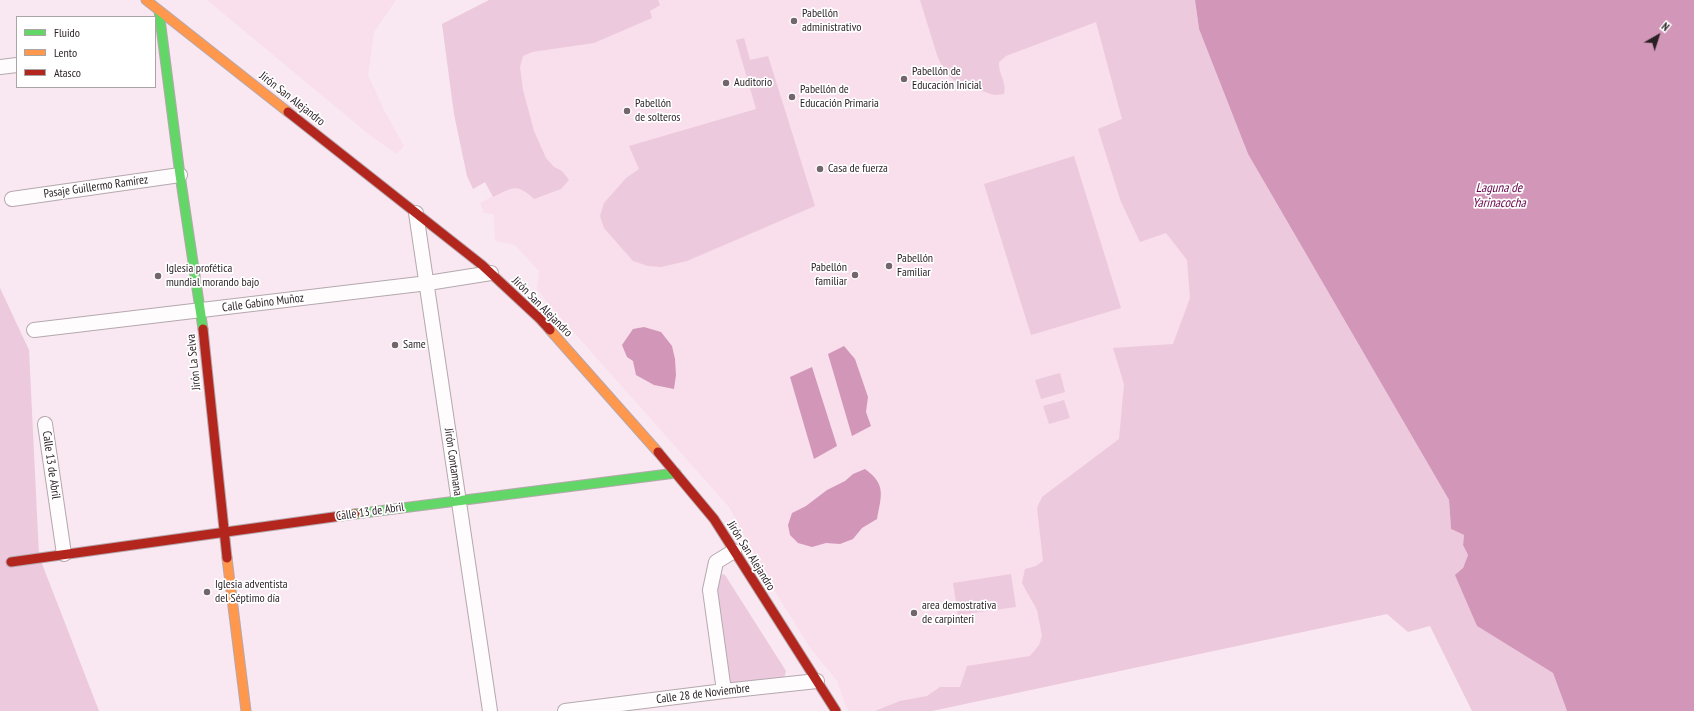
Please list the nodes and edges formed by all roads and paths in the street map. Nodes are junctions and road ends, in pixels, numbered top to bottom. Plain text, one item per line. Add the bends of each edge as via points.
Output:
1 (146, 0) edge
2 (159, 10) junction
3 (159, 44) edge
4 (16, 65) edge
5 (0, 67) edge
6 (180, 175) junction
7 (12, 200) dead end
8 (416, 213) junction
9 (491, 273) junction
10 (428, 284) junction
11 (201, 311) junction
12 (34, 330) dead end
13 (45, 424) dead end
14 (676, 474) junction
15 (458, 500) junction
16 (224, 532) junction
17 (734, 551) junction
18 (64, 554) junction
19 (11, 562) dead end
20 (817, 681) junction
21 (724, 691) junction
22 (246, 711) edge
23 (490, 711) edge
24 (565, 711) edge
25 (836, 711) edge

1 - 2 street, Jirón San Alejandro
2 - 3 street, Jirón La Selva
2 - 8 street, Jirón San Alejandro
3 - 6 street, Jirón La Selva
4 - 5 street
6 - 7 street, Pasaje Guillermo Ramírez
6 - 11 street, Jirón La Selva
8 - 9 street, Jirón San Alejandro
8 - 10 street, Jirón Contamana
9 - 10 street, Calle Gabino Muñoz
9 - 14 street, Jirón San Alejandro via 540,318
10 - 11 street, Calle Gabino Muñoz
10 - 15 street, Jirón Contamana
11 - 12 street, Calle Gabino Muñoz
11 - 16 street, Jirón La Selva
13 - 18 street, Calle 13 de Abril
14 - 15 street, Calle 13 de Abril
14 - 17 street, Jirón San Alejandro via 714,519
15 - 16 street, Calle 13 de Abril
15 - 23 street, Jirón Contamana
16 - 18 street, Calle 13 de Abril
16 - 22 street, Jirón La Selva
17 - 20 street, Jirón San Alejandro
17 - 21 street via 716,562 710,590
18 - 19 street, Calle 13 de Abril
20 - 21 street, Calle 28 de Noviembre
20 - 25 street, Jirón San Alejandro
21 - 24 street, Calle 28 de Noviembre

